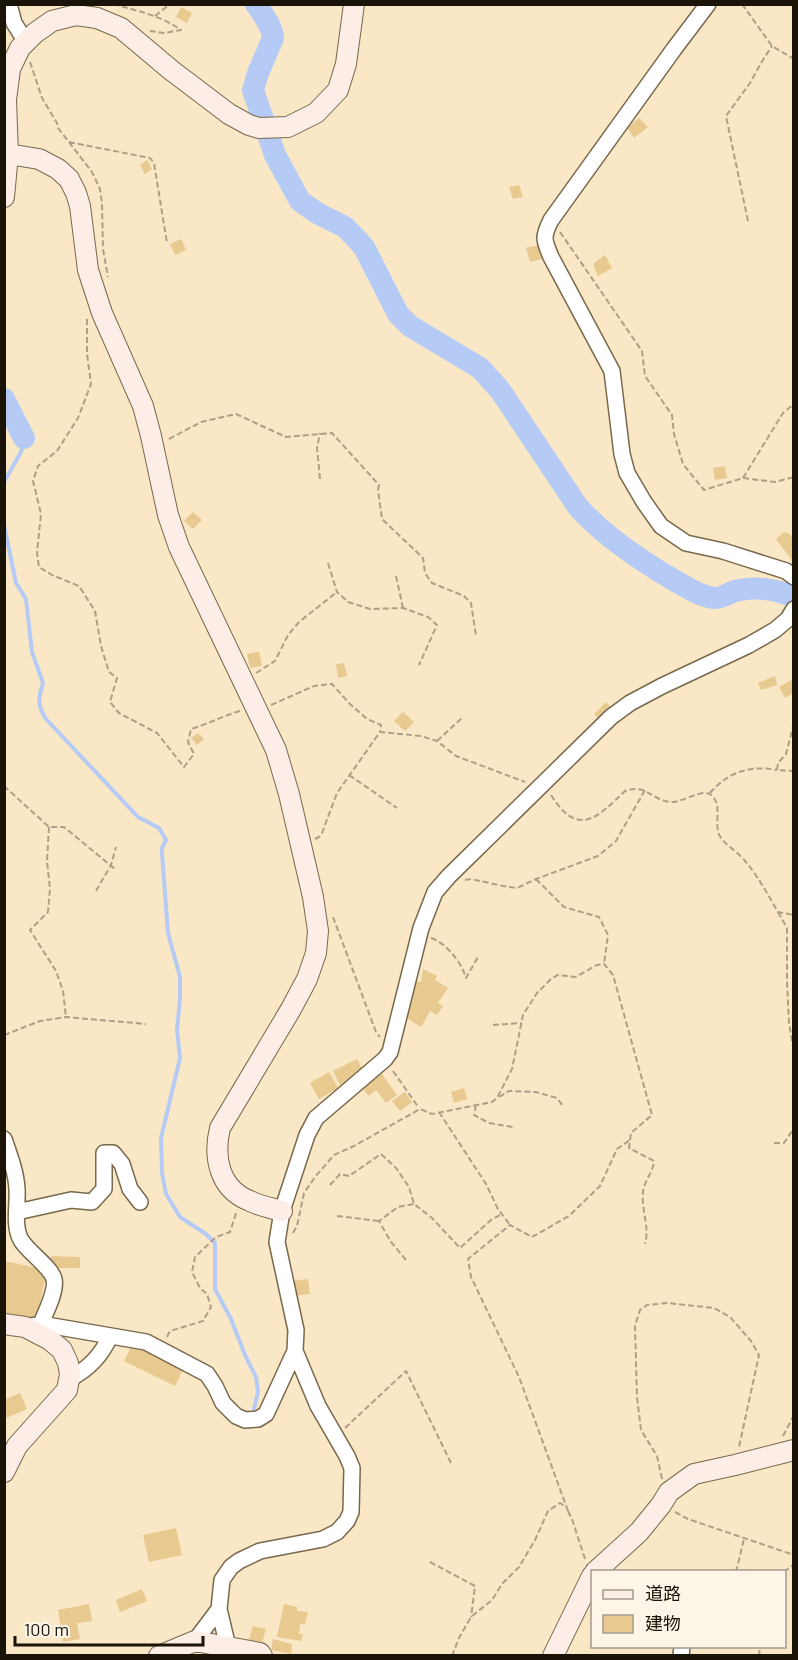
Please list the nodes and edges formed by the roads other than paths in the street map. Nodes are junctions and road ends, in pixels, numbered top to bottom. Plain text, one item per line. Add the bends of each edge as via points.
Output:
1 (9, 4) edge
2 (354, 4) edge
3 (708, 4) edge
4 (26, 42) junction
5 (8, 154) junction
6 (4, 196) edge
7 (794, 578) edge
8 (794, 609) edge
9 (4, 1140) edge
10 (140, 1202) dead end
11 (282, 1211) junction
12 (17, 1212) junction
13 (4, 1324) edge
14 (33, 1326) junction
15 (110, 1336) junction
16 (295, 1351) junction
17 (69, 1379) junction
18 (789, 1451) edge
19 (4, 1472) edge
20 (591, 1569) edge
21 (219, 1610) junction
22 (195, 1641) junction
23 (228, 1647) junction
24 (159, 1656) edge
25 (262, 1656) edge
26 (553, 1656) edge

1 - 4 street via 14,23
2 - 4 street via 346,64 338,90 316,113 288,127 249,125 229,114 121,28 97,18 76,15 52,21
3 - 7 street via 551,220 544,241 612,371 627,473 661,526 686,543 786,571
4 - 5 street via 10,69 6,100
5 - 6 street
5 - 11 street via 39,159 69,179 80,206 88,270 102,313 143,406 179,547 276,750 289,794 313,897 318,931 316,953 307,979 220,1128 216,1144 217,1160 231,1188 247,1201
8 - 11 street via 775,630 662,686 611,717 435,892 387,1055 316,1118
9 - 12 street via 17,1188
10 - 12 street via 130,1189 122,1164 113,1153 104,1153 104,1189 92,1202 71,1200
11 - 16 street via 278,1242 296,1330
12 - 14 street via 21,1240 54,1279 54,1291
13 - 14 street
14 - 15 street
14 - 17 street via 62,1350
15 - 16 street via 146,1342 207,1374 223,1403 246,1420 266,1414
15 - 17 street via 97,1358
16 - 21 street via 318,1406 352,1468 351,1512 337,1532 323,1539 260,1551 239,1561 222,1580
17 - 19 street via 67,1390 17,1446
18 - 20 street via 694,1474 665,1498 639,1532
20 - 26 street
21 - 22 street
21 - 23 street
22 - 23 street
22 - 24 street
23 - 25 street

